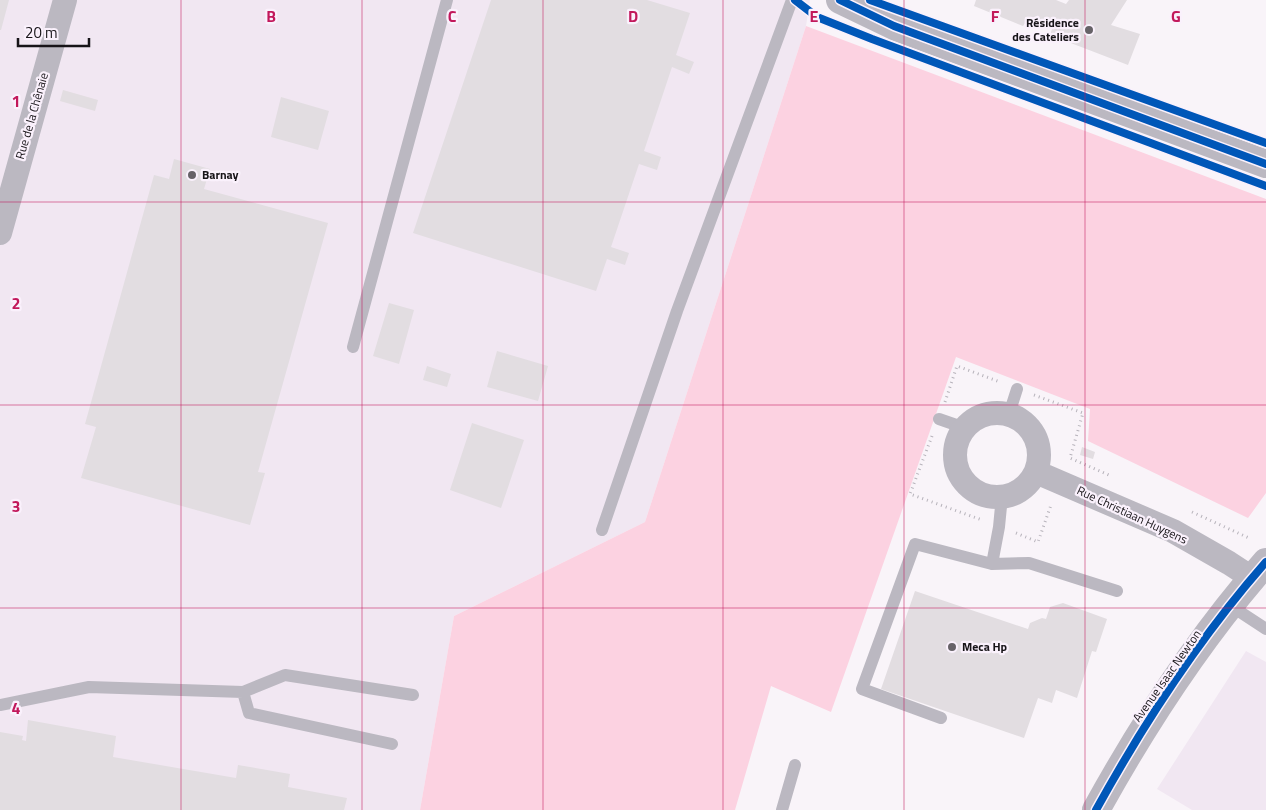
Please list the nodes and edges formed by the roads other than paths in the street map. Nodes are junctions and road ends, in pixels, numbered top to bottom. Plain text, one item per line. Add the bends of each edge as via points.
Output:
1 (65, 0) edge
2 (447, 0) edge
3 (792, 0) edge
4 (840, 0) edge
5 (1266, 164) edge
6 (0, 233) edge
7 (353, 347) dead end
8 (1017, 388) road end
9 (1009, 414) junction
10 (939, 419) road end
11 (965, 428) junction
12 (1036, 472) junction
13 (1002, 496) junction
14 (602, 530) dead end
15 (992, 564) junction
16 (1259, 570) edge
17 (1117, 591) dead end
18 (1231, 606) junction
19 (1266, 629) edge
20 (242, 692) junction
21 (414, 695) dead end
22 (0, 705) edge
23 (941, 718) dead end
24 (392, 744) dead end
25 (795, 765) dead end
26 (782, 810) edge
27 (1096, 810) edge

1 - 6 street, Rue de la Chênaie
2 - 7 lane
3 - 14 lane via 677,311
4 - 5 street via 894,26
8 - 9 lane
9 - 11 street via 985,415
9 - 12 street via 1020,419 1035,437 1039,448
10 - 11 lane
11 - 13 street via 959,437 955,458 963,479 980,493
12 - 13 street via 1022,488
12 - 16 street, Rue Christiaan Huygens via 1173,531 1229,563
13 - 15 lane
15 - 17 lane via 1029,563
15 - 23 lane via 915,544 862,689
16 - 18 street, Avenue Isaac Newton
18 - 19 lane
18 - 27 street, Avenue Isaac Newton via 1145,727
20 - 21 lane via 285,675
20 - 22 lane via 89,687
20 - 24 lane via 249,713
25 - 26 lane

